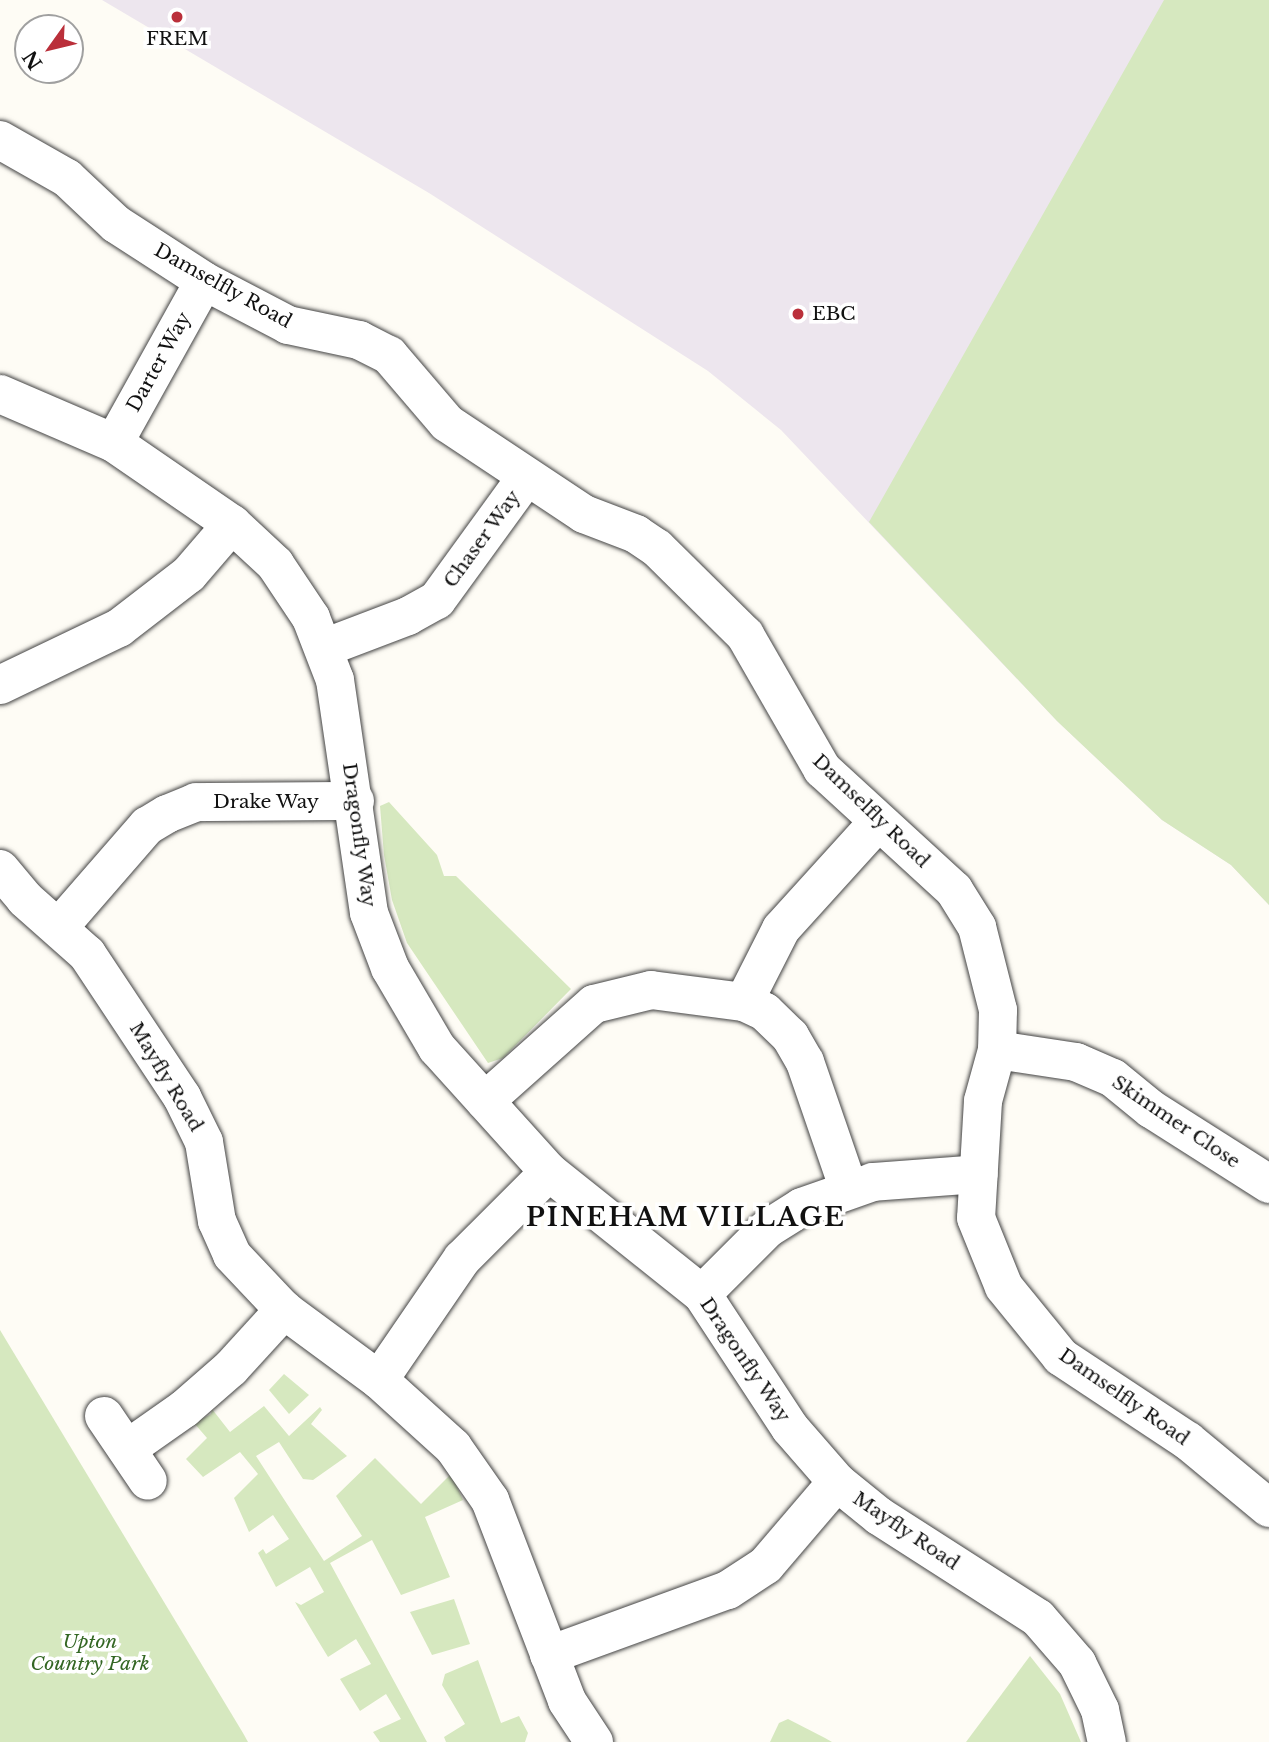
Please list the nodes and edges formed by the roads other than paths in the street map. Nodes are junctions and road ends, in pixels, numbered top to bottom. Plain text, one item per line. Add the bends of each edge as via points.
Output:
1 (0, 140) edge
2 (204, 281) junction
3 (0, 394) edge
4 (114, 443) junction
5 (525, 479) junction
6 (232, 524) junction
7 (324, 648) junction
8 (0, 685) edge
9 (355, 801) junction
10 (878, 822) junction
11 (0, 869) edge
12 (60, 926) junction
13 (744, 1002) junction
14 (997, 1050) junction
15 (485, 1101) junction
16 (549, 1172) junction
17 (979, 1174) junction
18 (1269, 1184) edge
19 (848, 1187) junction
20 (702, 1294) junction
21 (284, 1310) junction
22 (379, 1380) junction
23 (104, 1416) dead end
24 (127, 1449) junction
25 (148, 1481) dead end
26 (836, 1482) junction
27 (1269, 1508) edge
28 (549, 1655) junction
29 (594, 1742) edge
30 (1107, 1742) edge

1 - 2 street, Damselfly Road via 67,178 116,224
2 - 4 street, Darter Way
2 - 5 street, Damselfly Road via 288,325 359,340 389,355 447,423
3 - 4 street, Dragonfly Way
4 - 6 street, Dragonfly Way
5 - 7 street, Chaser Way via 437,600
5 - 10 street, Damselfly Road via 584,514 657,548 745,635 822,769
6 - 7 street, Dragonfly Way via 275,564 311,618
6 - 8 street via 188,574 119,628
7 - 9 street, Dragonfly Way via 335,680
9 - 12 street, Drake Way via 196,802 167,814 147,826
9 - 15 street, Dragonfly Way via 369,913 390,968 437,1048
10 - 13 street via 781,929
10 - 14 street, Damselfly Road via 954,890 977,927 998,1010
11 - 12 street, Mayfly Road via 24,899
12 - 21 street, Mayfly Road via 87,954 195,1119 204,1142 217,1221 232,1255
13 - 15 street via 651,990 594,1004
13 - 19 street via 765,1012 790,1036 805,1062
14 - 17 street, Damselfly Road via 983,1101
14 - 18 street, Skimmer Close via 1076,1062 1112,1078 1151,1109
15 - 16 street, Dragonfly Way
16 - 20 street, Dragonfly Way
16 - 22 street via 462,1259
17 - 19 street
17 - 27 street, Damselfly Road via 976,1218 1004,1287 1061,1357 1188,1441
19 - 20 street via 767,1229
20 - 26 street, Dragonfly Way via 790,1428
21 - 22 street, Mayfly Road
21 - 24 street via 212,1384
22 - 28 street, Mayfly Road via 453,1447 490,1500
23 - 24 street
24 - 25 street
26 - 28 street, Mayfly Road via 766,1565 728,1590
26 - 30 street, Mayfly Road via 879,1516 1038,1618 1077,1663 1100,1710
28 - 29 street, Mayfly Road via 567,1701

